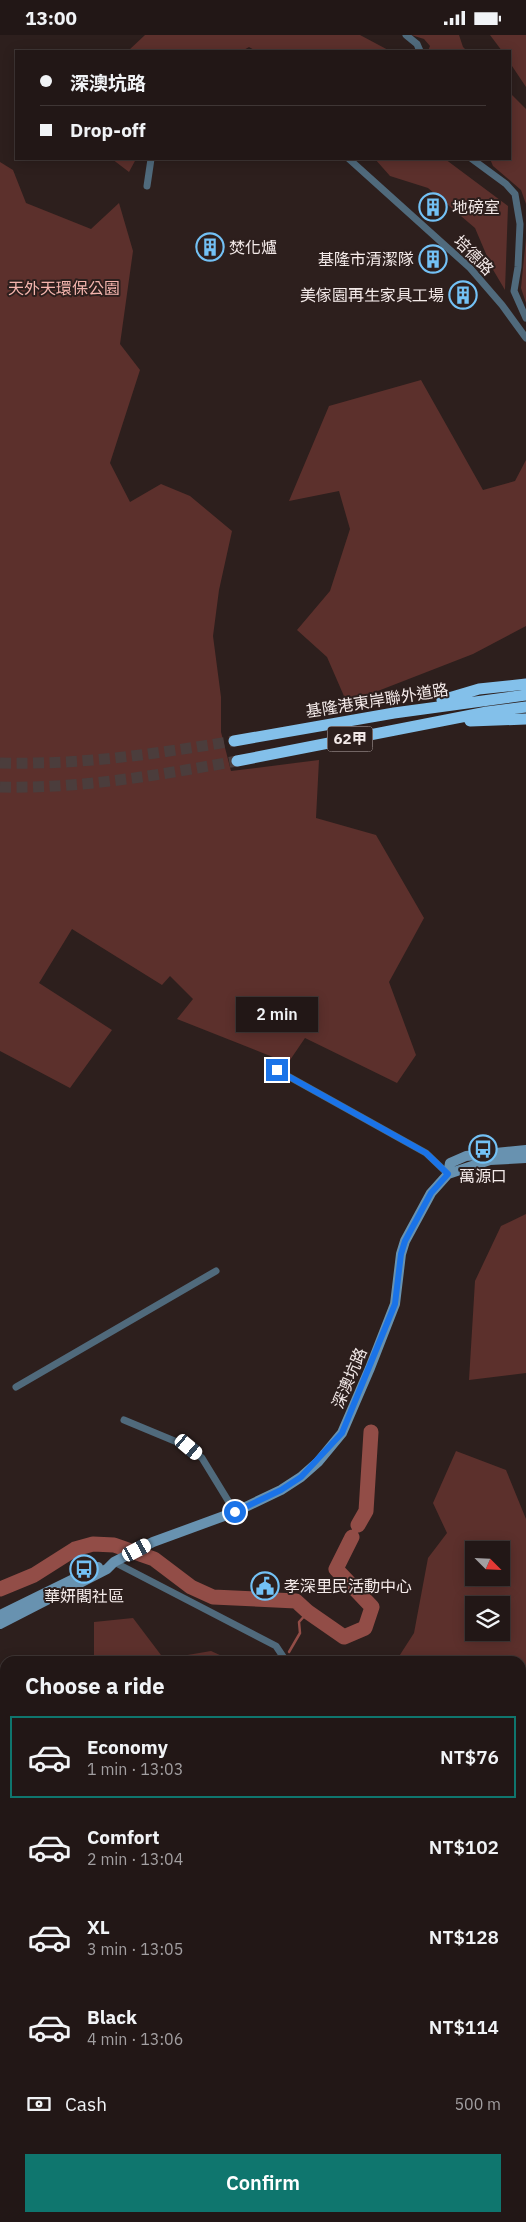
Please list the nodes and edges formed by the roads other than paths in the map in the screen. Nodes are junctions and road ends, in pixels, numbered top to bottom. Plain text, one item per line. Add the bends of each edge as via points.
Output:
1 (406, 35) edge
2 (420, 50) edge
3 (150, 160) edge
4 (350, 160) edge
5 (473, 160) edge
6 (146, 186) dead end
7 (526, 317) edge
8 (526, 339) edge
9 (526, 684) edge
10 (526, 695) edge
11 (526, 707) edge
12 (394, 713) junction
13 (526, 719) edge
14 (441, 722) junction
15 (234, 741) tunnel mouth
16 (236, 761) tunnel mouth
17 (277, 1070) dead end
18 (526, 1150) edge
19 (526, 1158) edge
20 (448, 1174) junction
21 (216, 1271) dead end
22 (16, 1387) dead end
23 (124, 1420) dead end
24 (235, 1512) junction
25 (117, 1560) junction
26 (0, 1615) edge
27 (0, 1624) edge
28 (283, 1656) edge

1 - 2 street via 418,44
3 - 6 street
4 - 8 street, 培德路 via 470,268
5 - 7 street via 515,194 520,224 514,291
9 - 12 highway via 479,689
10 - 12 highway, 基隆港東岸聯外道路 / 62甲
11 - 14 highway, 基隆港東岸聯外道路 / 62甲
12 - 15 highway, 基隆港東岸聯外道路 / 62甲
13 - 14 highway
14 - 16 highway, 基隆港東岸聯外道路 / 62甲
17 - 20 street via 426,1153
18 - 20 main road, 深澳坑路 via 466,1156 450,1163
19 - 20 main road, 深澳坑路 via 490,1160
20 - 24 main road, 深澳坑路 via 431,1193 405,1241 395,1304 342,1433 301,1477
21 - 22 street
23 - 24 street via 189,1447 202,1458
24 - 25 main road, 深澳坑路 via 153,1542
25 - 26 main road, 深澳坑路 via 110,1560
25 - 27 main road, 深澳坑路 via 107,1569
25 - 28 street via 276,1646

